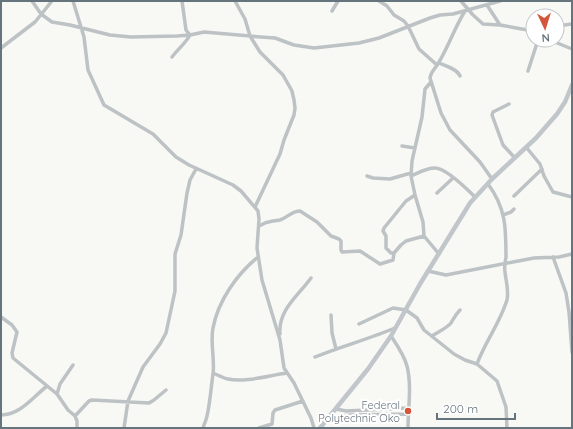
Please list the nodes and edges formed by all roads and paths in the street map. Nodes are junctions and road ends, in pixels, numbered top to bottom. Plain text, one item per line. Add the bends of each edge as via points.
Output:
1 (32, 1) edge
2 (52, 1) edge
3 (73, 1) edge
4 (182, 1) edge
5 (235, 1) edge
6 (338, 1) edge
7 (379, 1) edge
8 (500, 1) edge
9 (463, 2) edge
10 (486, 5) junction
11 (467, 10) junction
12 (332, 11) dead end
13 (41, 14) junction
14 (79, 20) junction
15 (500, 25) junction
16 (76, 26) junction
17 (408, 26) junction
18 (82, 28) junction
19 (525, 30) edge
20 (190, 35) junction
21 (250, 36) junction
22 (1, 48) edge
23 (535, 48) edge
24 (172, 57) dead end
25 (438, 64) junction
26 (528, 71) dead end
27 (460, 76) dead end
28 (431, 82) junction
29 (572, 87) edge
30 (508, 104) dead end
31 (402, 146) dead end
32 (526, 147) junction
33 (415, 148) junction
34 (515, 158) junction
35 (196, 169) junction
36 (542, 169) junction
37 (411, 174) junction
38 (367, 176) dead end
39 (453, 178) junction
40 (492, 179) junction
41 (488, 184) junction
42 (437, 193) dead end
43 (414, 195) junction
44 (514, 196) dead end
45 (475, 197) junction
46 (572, 197) edge
47 (255, 207) junction
48 (514, 209) dead end
49 (503, 215) junction
50 (259, 226) junction
51 (424, 236) junction
52 (394, 253) junction
53 (439, 254) junction
54 (572, 254) edge
55 (258, 257) junction
56 (553, 257) junction
57 (505, 264) junction
58 (428, 272) junction
59 (311, 278) dead end
60 (406, 310) junction
61 (460, 310) dead end
62 (570, 312) edge
63 (331, 315) dead end
64 (1, 317) edge
65 (359, 324) dead end
66 (395, 328) junction
67 (391, 336) junction
68 (432, 336) junction
69 (280, 340) junction
70 (336, 349) junction
71 (572, 352) edge
72 (315, 357) dead end
73 (477, 364) junction
74 (73, 365) dead end
75 (213, 373) junction
76 (287, 373) junction
77 (46, 387) junction
78 (166, 390) dead end
79 (57, 394) junction
80 (128, 401) junction
81 (303, 401) junction
82 (408, 408) junction
83 (336, 409) junction
84 (379, 412) junction
85 (364, 413) junction
86 (408, 414) junction
87 (1, 415) edge
88 (75, 416) junction
89 (328, 418) junction
90 (77, 428) edge
91 (124, 428) edge
92 (203, 428) edge
93 (259, 428) edge
94 (314, 428) edge
95 (320, 428) edge
96 (408, 428) edge
97 (507, 428) edge

1 - 13 street
2 - 13 street
3 - 14 street
4 - 20 street via 186,30
5 - 21 street via 245,19
6 - 12 street
7 - 17 street
8 - 10 street
9 - 11 street
10 - 11 street
10 - 15 street
11 - 15 street via 483,24
11 - 17 street via 440,15
11 - 25 street via 451,35
13 - 16 street via 52,22
13 - 22 street via 35,22
14 - 16 street
14 - 18 street
15 - 19 street
16 - 18 street
17 - 21 street via 366,42 314,48 294,45 275,38
17 - 25 street via 419,49
18 - 20 street via 132,37
18 - 35 street via 88,70 104,105 153,134 176,157
20 - 21 street via 204,32
20 - 24 street
21 - 47 street via 260,52 283,75 295,108 276,165
23 - 26 street
25 - 27 street via 456,71
25 - 28 street via 431,73
28 - 33 street via 425,89
28 - 40 street via 441,113 450,130
29 - 32 main road via 557,114
30 - 34 street via 492,115 503,145
31 - 33 street
32 - 34 main road
32 - 36 street
33 - 37 street
34 - 40 main road
35 - 47 street via 233,185
35 - 80 street via 187,193 176,254 175,291 166,333 143,367
36 - 44 street
36 - 46 street via 553,192
37 - 38 street via 390,180
37 - 39 street via 435,168
37 - 43 street
39 - 42 street
39 - 45 street
40 - 41 main road
41 - 45 main road
41 - 49 street via 499,201
43 - 51 street via 423,222
43 - 52 street via 406,200 384,228 386,248
45 - 53 main road
47 - 50 street via 259,216
48 - 49 street
49 - 57 street
50 - 52 street via 300,211 317,222 331,236 339,239 342,252 360,251 380,264 393,260
50 - 55 street
51 - 52 street via 401,244
51 - 53 street
53 - 58 main road
54 - 56 street
55 - 69 street via 265,294
55 - 75 street via 238,278 221,304 212,329
56 - 57 street
56 - 62 street
57 - 58 street via 446,275
57 - 73 street via 508,285 506,300
58 - 60 main road
59 - 69 street via 282,316
60 - 65 street via 390,308
60 - 66 main road
60 - 68 street via 417,318 424,330
61 - 68 street via 451,323
62 - 71 street
63 - 70 street
64 - 77 street via 18,332 13,358
66 - 67 main road
66 - 70 street
67 - 82 street via 407,366
67 - 83 main road
68 - 73 street via 454,354
69 - 76 street
70 - 72 street
73 - 97 street via 497,381 506,408
74 - 79 street via 60,384
75 - 76 street via 228,379 248,380
75 - 92 street
76 - 81 street
77 - 79 street
77 - 87 street via 22,408 12,414
78 - 80 street via 149,403
79 - 88 street
80 - 88 street via 92,400
80 - 91 street
81 - 93 street via 275,410 272,424
81 - 94 street
82 - 84 street
82 - 86 street
83 - 85 street
83 - 89 main road
84 - 85 street
84 - 86 street
85 - 89 street
86 - 96 street
88 - 90 street
89 - 95 main road

